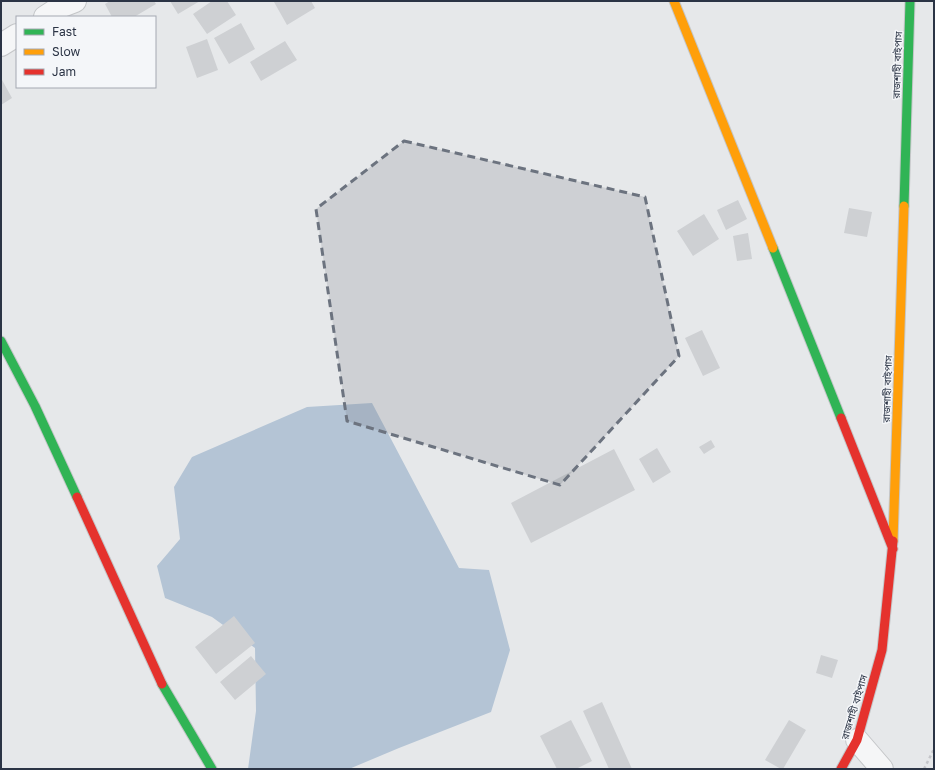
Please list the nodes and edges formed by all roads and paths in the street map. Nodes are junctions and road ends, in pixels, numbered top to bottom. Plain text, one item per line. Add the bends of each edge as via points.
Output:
1 (75, 1) edge
2 (674, 1) edge
3 (910, 1) edge
4 (47, 16) edge
5 (16, 36) edge
6 (1, 45) edge
7 (1, 341) edge
8 (893, 549) junction
9 (857, 740) junction
10 (934, 749) edge
11 (212, 769) edge
12 (841, 769) edge
13 (882, 769) edge
14 (924, 769) edge

1 - 4 street
2 - 8 main road
3 - 8 main road, রাজশাহী বাইপাস
5 - 6 street
7 - 11 main road via 34,406 163,687
8 - 9 main road, রাজশাহী বাইপাস via 882,650
9 - 12 main road, রাজশাহী বাইপাস
9 - 13 street
10 - 14 path

